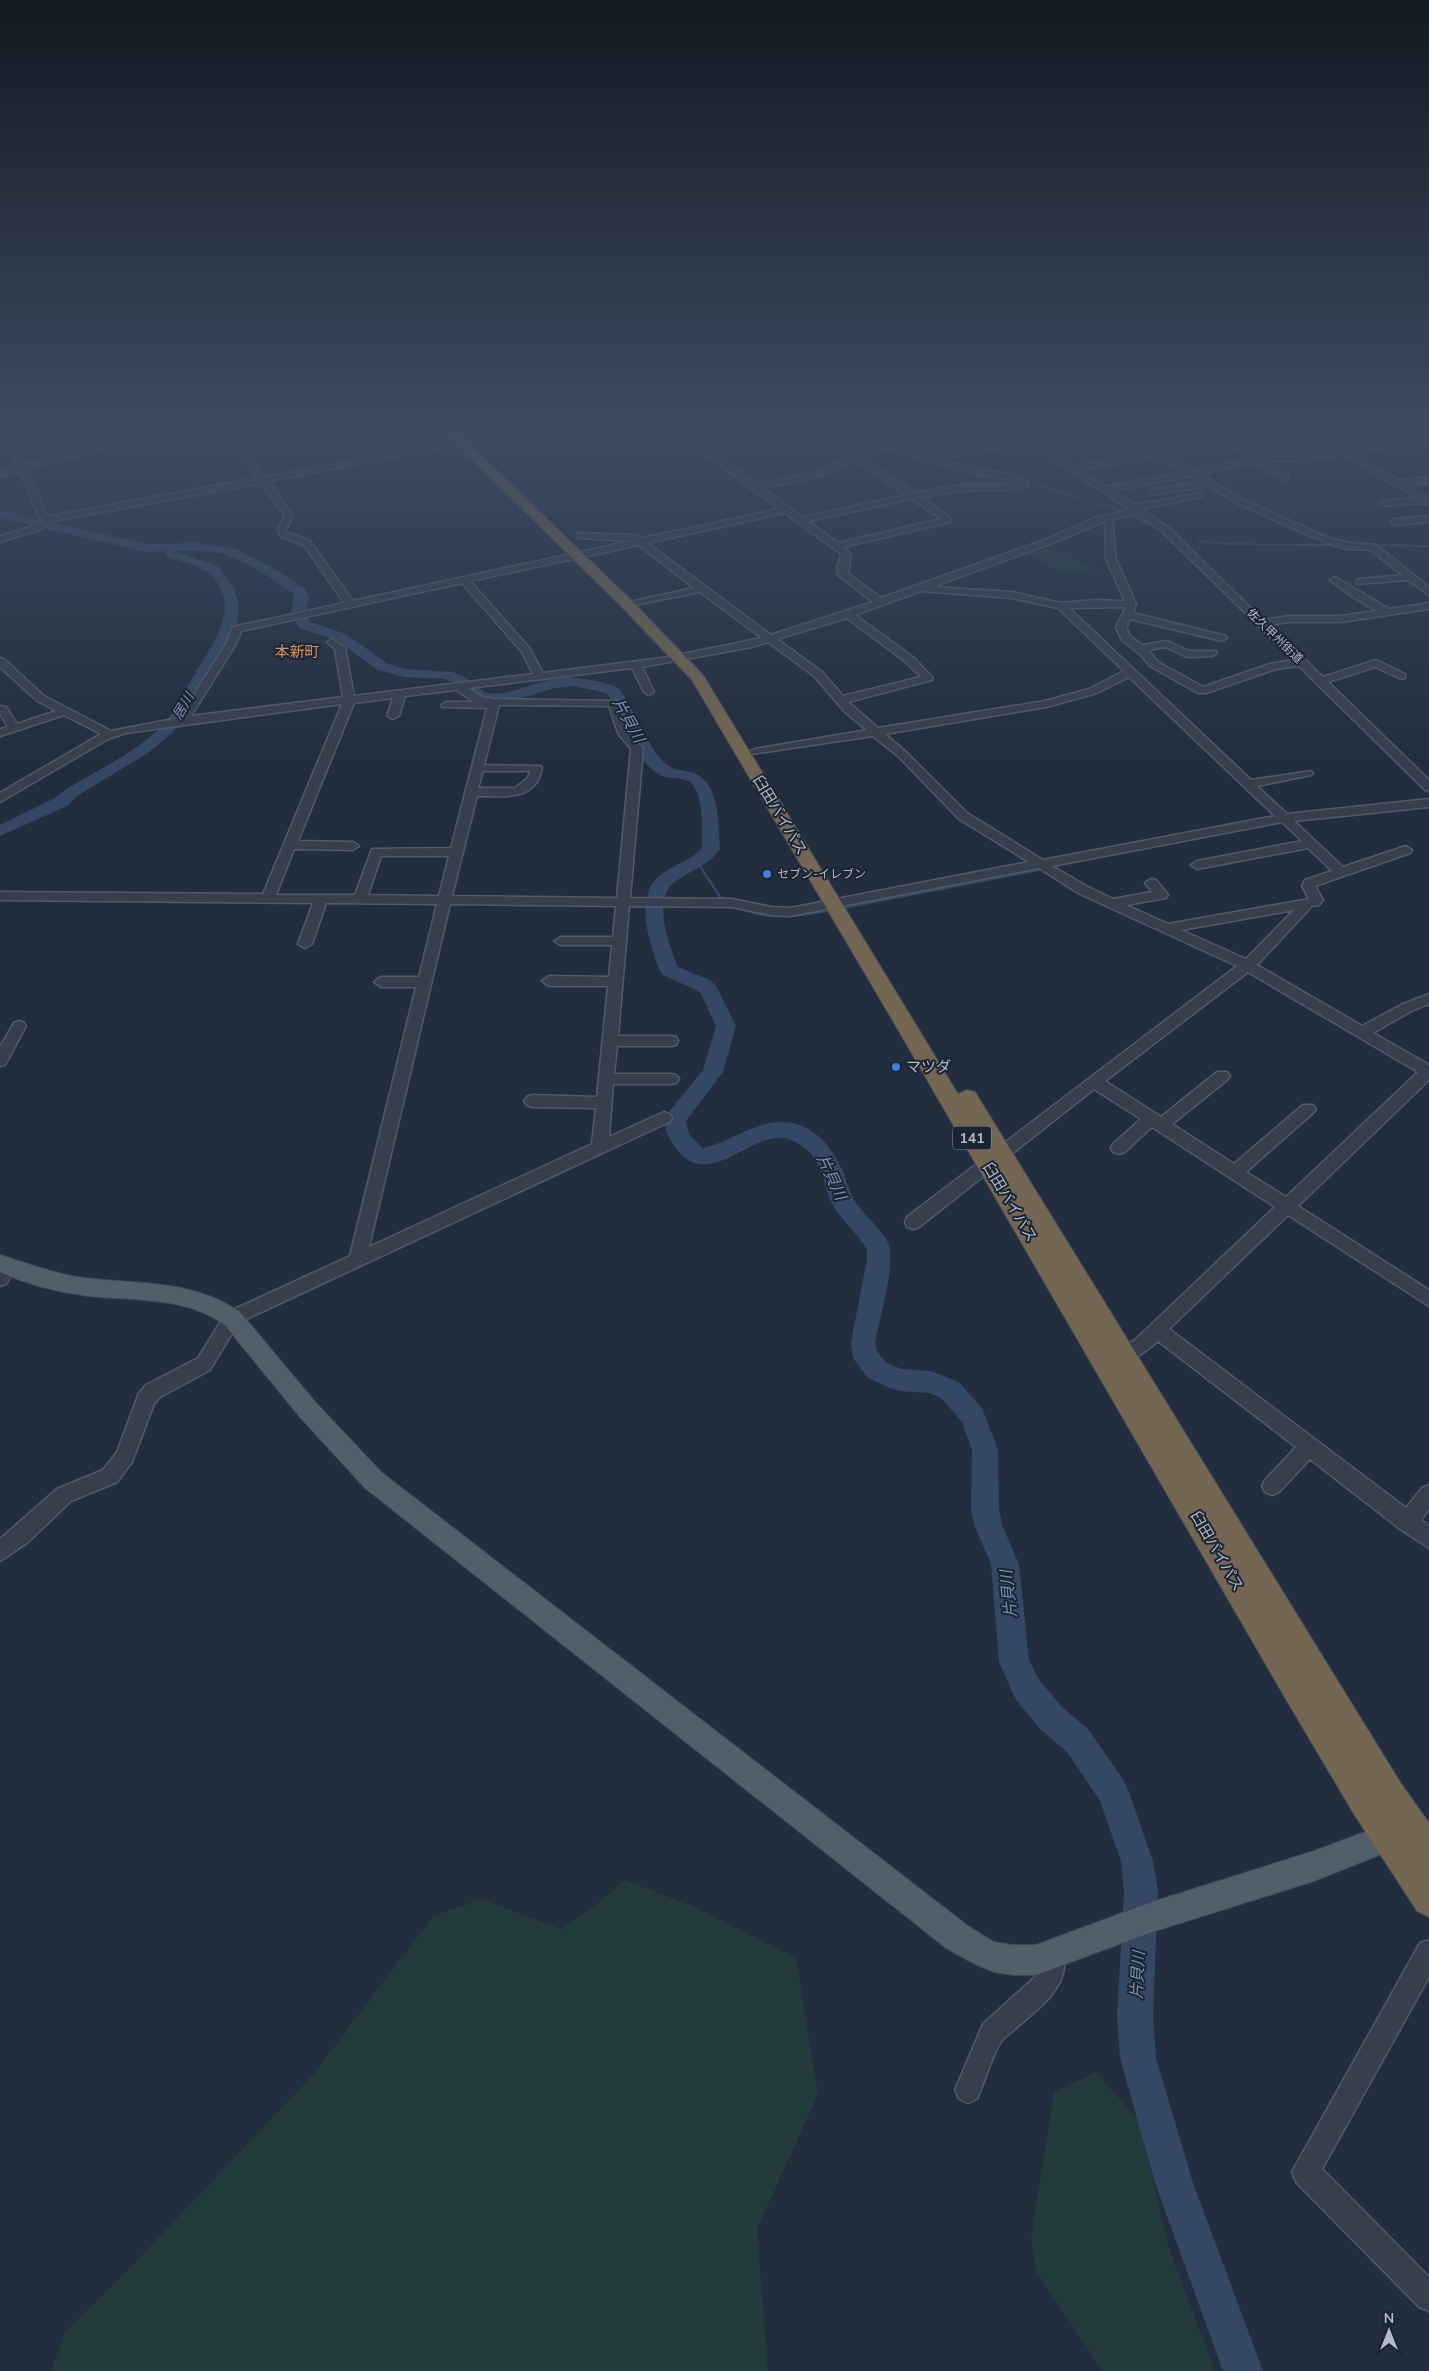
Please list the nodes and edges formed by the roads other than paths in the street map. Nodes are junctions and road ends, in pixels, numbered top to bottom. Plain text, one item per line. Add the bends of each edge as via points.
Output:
1 (297, 540) edge
2 (572, 540) edge
3 (624, 540) edge
4 (637, 540) edge
5 (646, 540) edge
6 (828, 540) edge
7 (863, 540) edge
8 (1053, 540) edge
9 (1110, 540) edge
10 (1178, 540) edge
11 (1325, 540) edge
12 (640, 541) junction
13 (836, 546) junction
14 (580, 547) junction
15 (1410, 577) junction
16 (464, 580) junction
17 (1335, 580) dead end
18 (1360, 582) dead end
19 (918, 588) junction
20 (701, 589) junction
21 (1429, 592) edge
22 (880, 602) junction
23 (637, 603) junction
24 (350, 604) junction
25 (1131, 604) junction
26 (1061, 606) junction
27 (1429, 606) edge
28 (1387, 612) junction
29 (848, 614) junction
30 (1127, 616) junction
31 (1261, 622) junction
32 (768, 638) junction
33 (1222, 638) dead end
34 (332, 642) dead end
35 (1140, 649) junction
36 (1212, 653) dead end
37 (686, 657) junction
38 (0, 661) edge
39 (1302, 662) junction
40 (635, 664) junction
41 (1130, 672) junction
42 (540, 676) junction
43 (1401, 676) dead end
44 (1321, 681) junction
45 (459, 686) junction
46 (649, 692) dead end
47 (400, 694) junction
48 (841, 700) junction
49 (349, 701) junction
50 (494, 704) junction
51 (446, 705) dead end
52 (2, 709) dead end
53 (65, 711) junction
54 (393, 716) dead end
55 (176, 722) junction
56 (15, 729) junction
57 (0, 733) edge
58 (876, 733) junction
59 (109, 734) junction
60 (755, 752) junction
61 (478, 768) junction
62 (1307, 773) dead end
63 (1248, 784) junction
64 (1429, 787) edge
65 (472, 792) junction
66 (0, 798) edge
67 (1429, 802) edge
68 (1283, 818) junction
69 (1308, 844) junction
70 (290, 845) junction
71 (354, 846) dead end
72 (1406, 850) dead end
73 (458, 852) junction
74 (1041, 864) junction
75 (1197, 865) dead end
76 (1341, 872) junction
77 (1151, 883) dead end
78 (0, 896) edge
79 (268, 898) junction
80 (321, 899) junction
81 (360, 899) junction
82 (446, 900) junction
83 (623, 902) junction
84 (839, 902) junction
85 (1111, 903) junction
86 (1307, 904) junction
87 (1167, 928) junction
88 (561, 941) dead end
89 (620, 941) junction
90 (305, 944) dead end
91 (1247, 965) junction
92 (549, 981) dead end
93 (381, 982) dead end
94 (425, 982) junction
95 (616, 982) junction
96 (1429, 999) edge
97 (19, 1026) dead end
98 (1363, 1032) junction
99 (610, 1041) junction
100 (671, 1041) dead end
101 (0, 1061) edge
102 (1429, 1072) edge
103 (1222, 1076) dead end
104 (606, 1079) junction
105 (671, 1079) dead end
106 (1094, 1081) junction
107 (532, 1101) dead end
108 (604, 1103) junction
109 (1308, 1109) dead end
110 (664, 1118) dead end
111 (1157, 1121) junction
112 (600, 1147) junction
113 (1119, 1148) dead end
114 (994, 1158) junction
115 (1235, 1172) junction
116 (1287, 1206) junction
117 (913, 1222) dead end
118 (358, 1258) junction
119 (2, 1270) edge
120 (1429, 1299) edge
121 (232, 1318) junction
122 (1157, 1330) junction
123 (1121, 1355) junction
124 (1309, 1447) junction
125 (1272, 1486) dead end
126 (1429, 1494) edge
127 (1407, 1522) junction
128 (1429, 1538) edge
129 (0, 1551) edge
130 (1410, 1829) edge
131 (1429, 1852) edge
132 (1429, 1899) edge
133 (1429, 1952) edge
134 (1052, 1954) junction
135 (968, 2090) dead end
136 (1429, 2298) edge

1 - 24 street via 307,544
2 - 14 highway, 臼田バイパス / 141
3 - 14 street
4 - 12 street
5 - 12 street
6 - 13 street
7 - 13 street
8 - 19 street
9 - 25 street via 1111,558
10 - 31 street, 佐久甲州街道
11 - 15 street via 1373,548
12 - 14 street
12 - 20 street
13 - 22 street via 846,553 843,574
14 - 16 street
14 - 23 highway, 臼田バイパス / 141
14 - 37 highway, 臼田バイパス / 141
15 - 18 street
15 - 21 street
16 - 24 street
16 - 42 street via 534,661
17 - 28 street
19 - 22 street
19 - 26 street via 1012,595
20 - 23 street
20 - 32 street
22 - 29 street
23 - 37 highway, 臼田バイパス / 141
24 - 55 street via 237,629 231,644
25 - 26 street
25 - 30 street
26 - 41 street
27 - 28 street
28 - 31 street via 1342,619
29 - 32 street
29 - 48 street via 910,660 928,678
30 - 33 street
30 - 35 street via 1121,624 1124,635
31 - 39 street, 佐久甲州街道
32 - 37 street
32 - 48 street via 818,674
34 - 49 street via 340,648
35 - 36 street via 1167,644 1188,654
35 - 39 street via 1154,664 1202,691 1274,666
37 - 40 street
37 - 60 highway, 臼田バイパス / 141 via 710,677
37 - 84 highway, 臼田バイパス / 141
38 - 53 street via 32,692
39 - 44 street, 佐久甲州街道
40 - 42 street
40 - 46 street
41 - 58 street via 1100,688 1064,700
41 - 63 street
42 - 45 street
43 - 44 street via 1376,663
44 - 64 street, 佐久甲州街道
45 - 47 street
45 - 50 street via 479,700
47 - 49 street
47 - 54 street
48 - 58 street
49 - 55 street
49 - 70 street
50 - 51 street
50 - 61 street
50 - 83 street via 613,703 624,733 637,749
52 - 56 street
53 - 56 street
53 - 59 street
55 - 59 street
56 - 57 street
58 - 60 street
58 - 74 street via 914,765 963,816
59 - 66 street
60 - 84 highway, 臼田バイパス / 141
61 - 65 street
61 - 65 street via 536,768 534,780 518,792
62 - 63 street
63 - 68 street
65 - 73 street
67 - 68 street
68 - 69 street
68 - 74 street
69 - 75 street
69 - 76 street
70 - 71 street
70 - 79 street
72 - 76 street
73 - 81 street via 376,852
73 - 82 street
74 - 84 street
74 - 85 street
76 - 86 street via 1310,883 1309,889 1316,900
77 - 85 street via 1161,895
78 - 79 street
79 - 80 street
80 - 81 street
80 - 90 street
81 - 82 street
82 - 83 street
82 - 94 street
83 - 84 street via 732,903 782,912
83 - 89 street
84 - 114 highway, 臼田バイパス / 141
85 - 87 street
86 - 87 street
86 - 91 street
87 - 91 street
88 - 89 street
89 - 95 street
91 - 98 street
91 - 106 street
92 - 95 street
93 - 94 street
94 - 118 street
95 - 99 street
96 - 98 street
97 - 101 street
98 - 102 street
99 - 100 street
99 - 104 street
102 - 116 street
103 - 111 street
104 - 105 street
104 - 108 street
106 - 111 street
106 - 114 street
107 - 108 street
108 - 112 street
109 - 115 street
110 - 112 street
111 - 113 street
111 - 115 street
112 - 118 street
114 - 117 street
114 - 123 highway, 臼田バイパス / 141
114 - 130 highway, 臼田バイパス / 141 via 1298,1690
115 - 116 street
116 - 120 street
116 - 122 street
118 - 121 street
119 - 121 main road via 68,1284 200,1300 216,1306
121 - 129 street via 204,1364 146,1398 120,1466 110,1476 64,1495
121 - 134 main road via 308,1410 373,1480 950,1931 987,1956 1003,1960 1036,1960
122 - 123 street via 1141,1345
122 - 124 street
123 - 130 highway, 臼田バイパス / 141
124 - 125 street
124 - 127 street
126 - 127 street
127 - 128 street
130 - 131 highway, 臼田バイパス / 141
130 - 132 highway, 臼田バイパス / 141
130 - 134 main road via 1314,1866 1139,1922
133 - 136 street via 1306,2172
134 - 135 street via 1052,1974 1044,1986 992,2033

